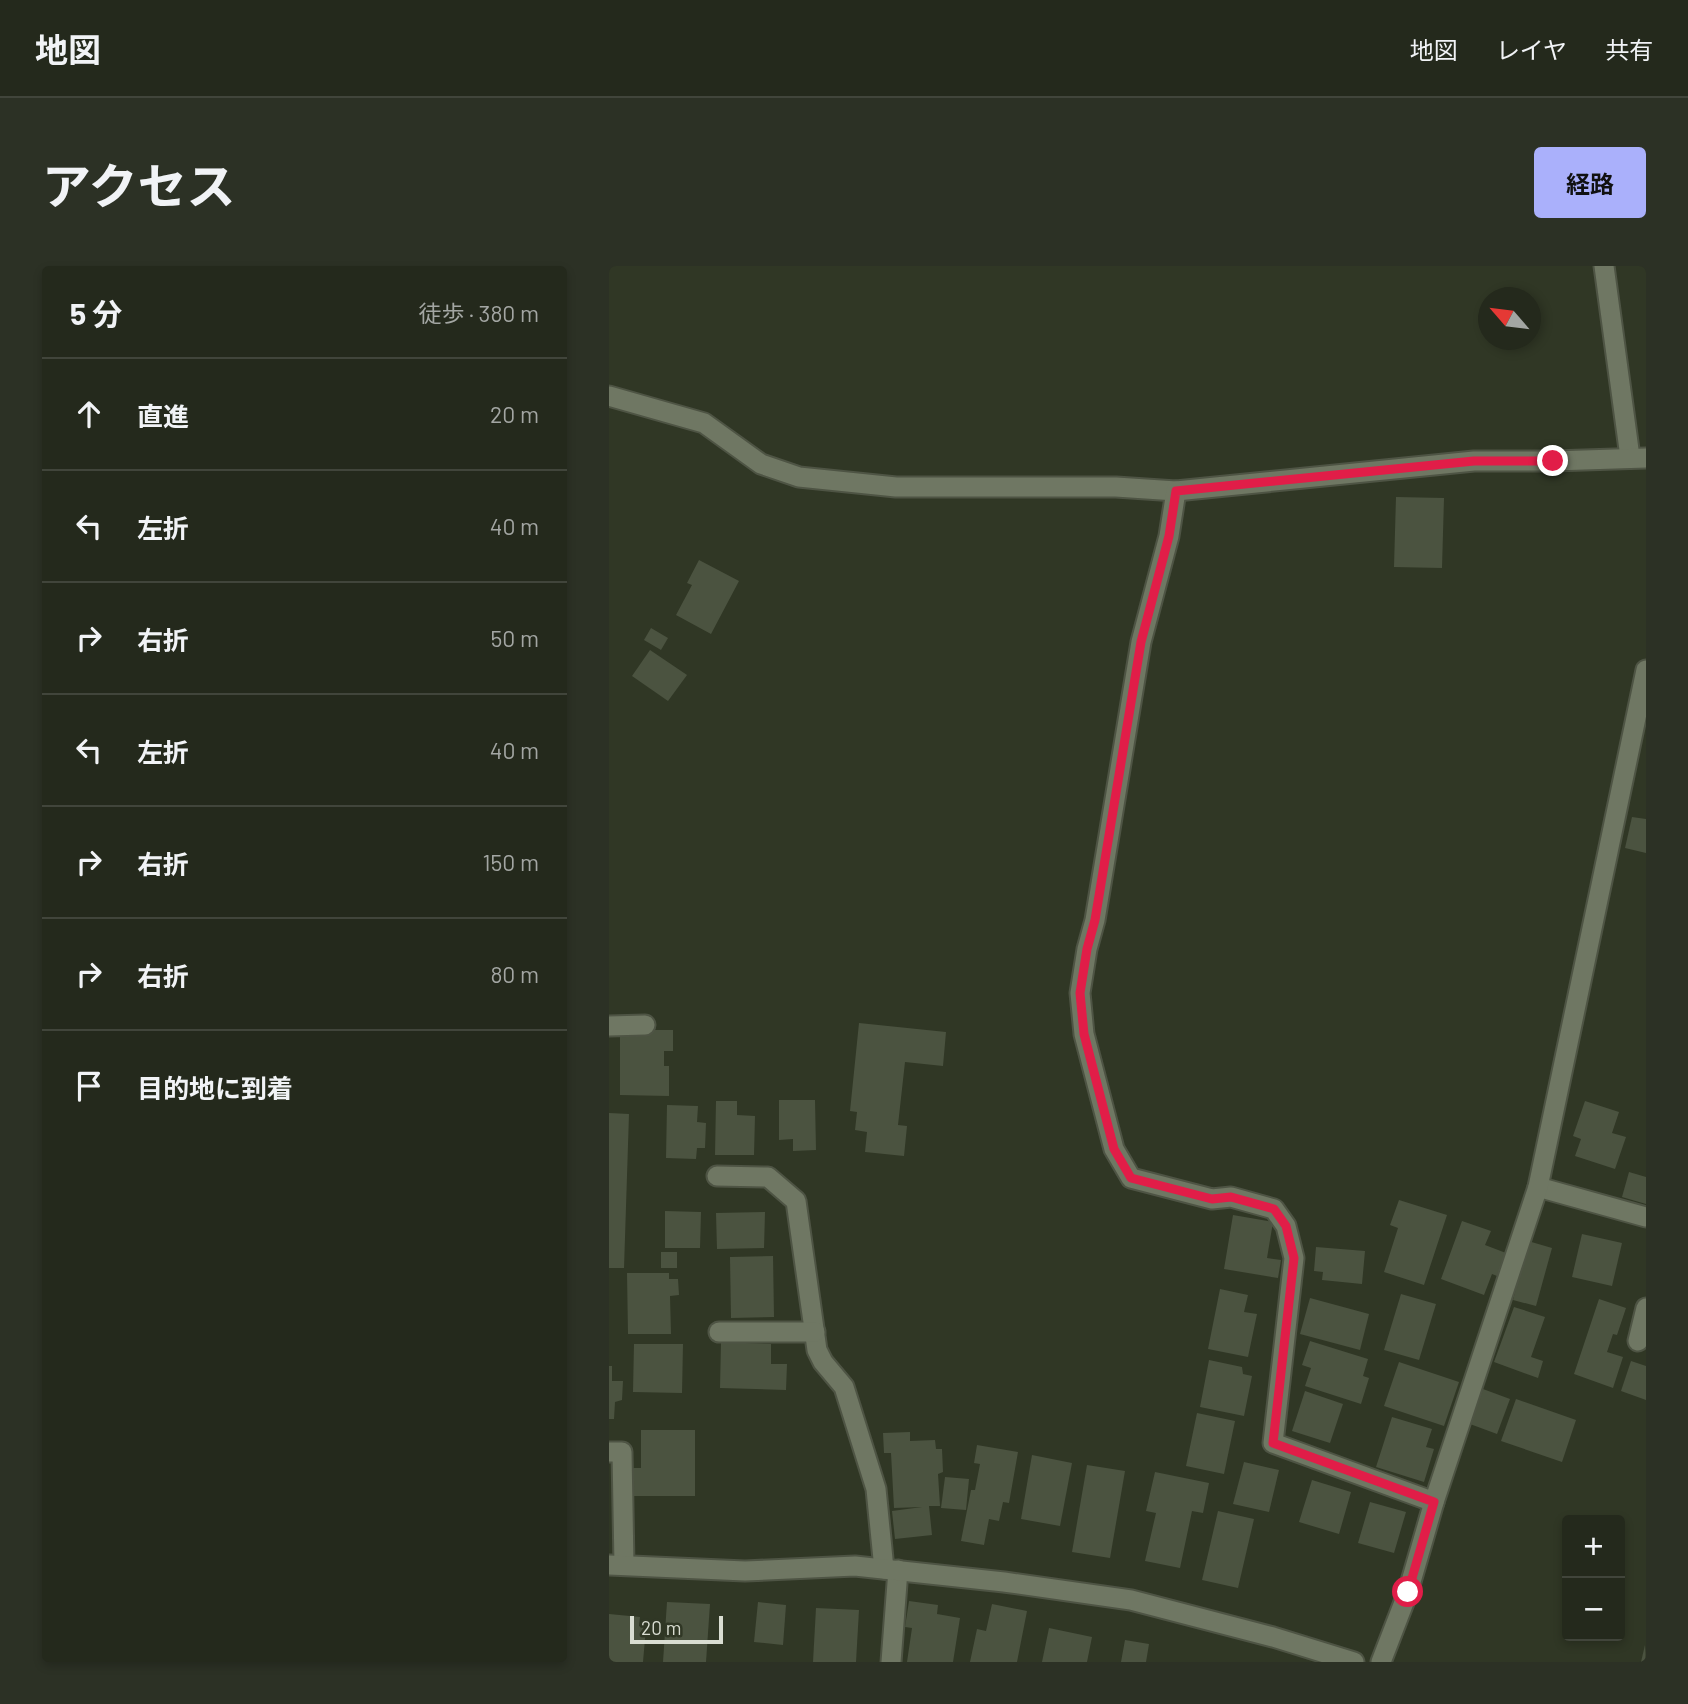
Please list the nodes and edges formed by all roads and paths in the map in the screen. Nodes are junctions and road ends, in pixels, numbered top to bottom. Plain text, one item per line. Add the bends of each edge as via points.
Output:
1 (1604, 266) edge
2 (609, 396) edge
3 (1638, 457) edge
4 (1176, 491) junction
5 (1646, 670) edge
6 (645, 1025) dead end
7 (609, 1026) edge
8 (717, 1176) dead end
9 (1538, 1186) junction
10 (1646, 1217) edge
11 (1646, 1308) edge
12 (719, 1332) dead end
13 (815, 1332) junction
14 (1638, 1341) dead end
15 (609, 1452) edge
16 (1434, 1502) junction
17 (617, 1565) edge
18 (891, 1569) junction
19 (891, 1662) edge
20 (1353, 1662) edge
21 (1381, 1662) edge

1 - 3 street
2 - 4 street via 704,424 761,464 799,477 896,487
3 - 4 street via 1474,461
4 - 16 street via 1141,642 1085,960 1080,993 1084,1034 1114,1149 1131,1178 1274,1209 1286,1226 1294,1258 1273,1443
5 - 9 street
6 - 7 street
8 - 13 street via 768,1177 796,1201
9 - 10 street
9 - 16 street
11 - 14 street
12 - 13 street
13 - 18 street via 823,1362 844,1387 876,1489
15 - 17 street via 622,1452
16 - 21 street via 1408,1592
17 - 18 street via 745,1571
18 - 19 street
18 - 20 street via 1131,1600

